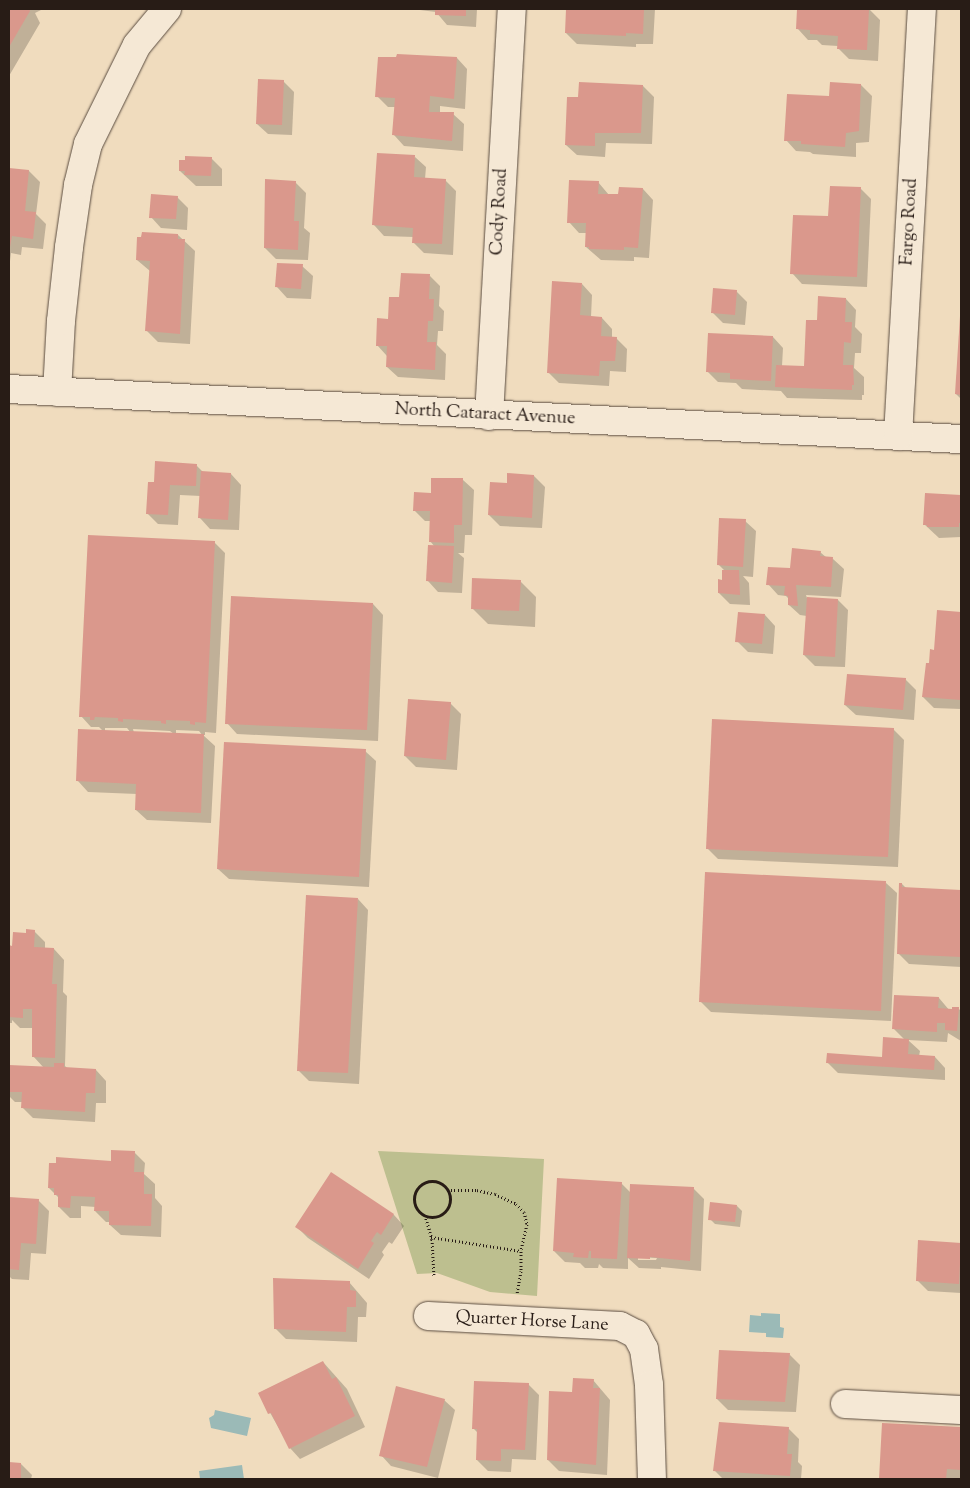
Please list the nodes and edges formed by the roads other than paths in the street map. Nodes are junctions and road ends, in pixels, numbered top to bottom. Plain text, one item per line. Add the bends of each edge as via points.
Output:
1 (167, 9) edge
2 (512, 9) edge
3 (922, 9) edge
4 (9, 389) edge
5 (57, 392) junction
6 (489, 416) junction
7 (898, 436) junction
8 (961, 439) edge
9 (428, 1316) dead end
10 (845, 1404) dead end
11 (961, 1410) edge
12 (652, 1479) edge

1 - 5 street via 137,45 88,144 69,247
2 - 6 street, Cody Road
3 - 7 street, Fargo Road
4 - 5 street, North Cataract Avenue
5 - 6 street, North Cataract Avenue
6 - 7 street, North Cataract Avenue
7 - 8 street, North Cataract Avenue
9 - 12 street, Quarter Horse Lane via 620,1326 636,1334 644,1349 649,1385
10 - 11 street

